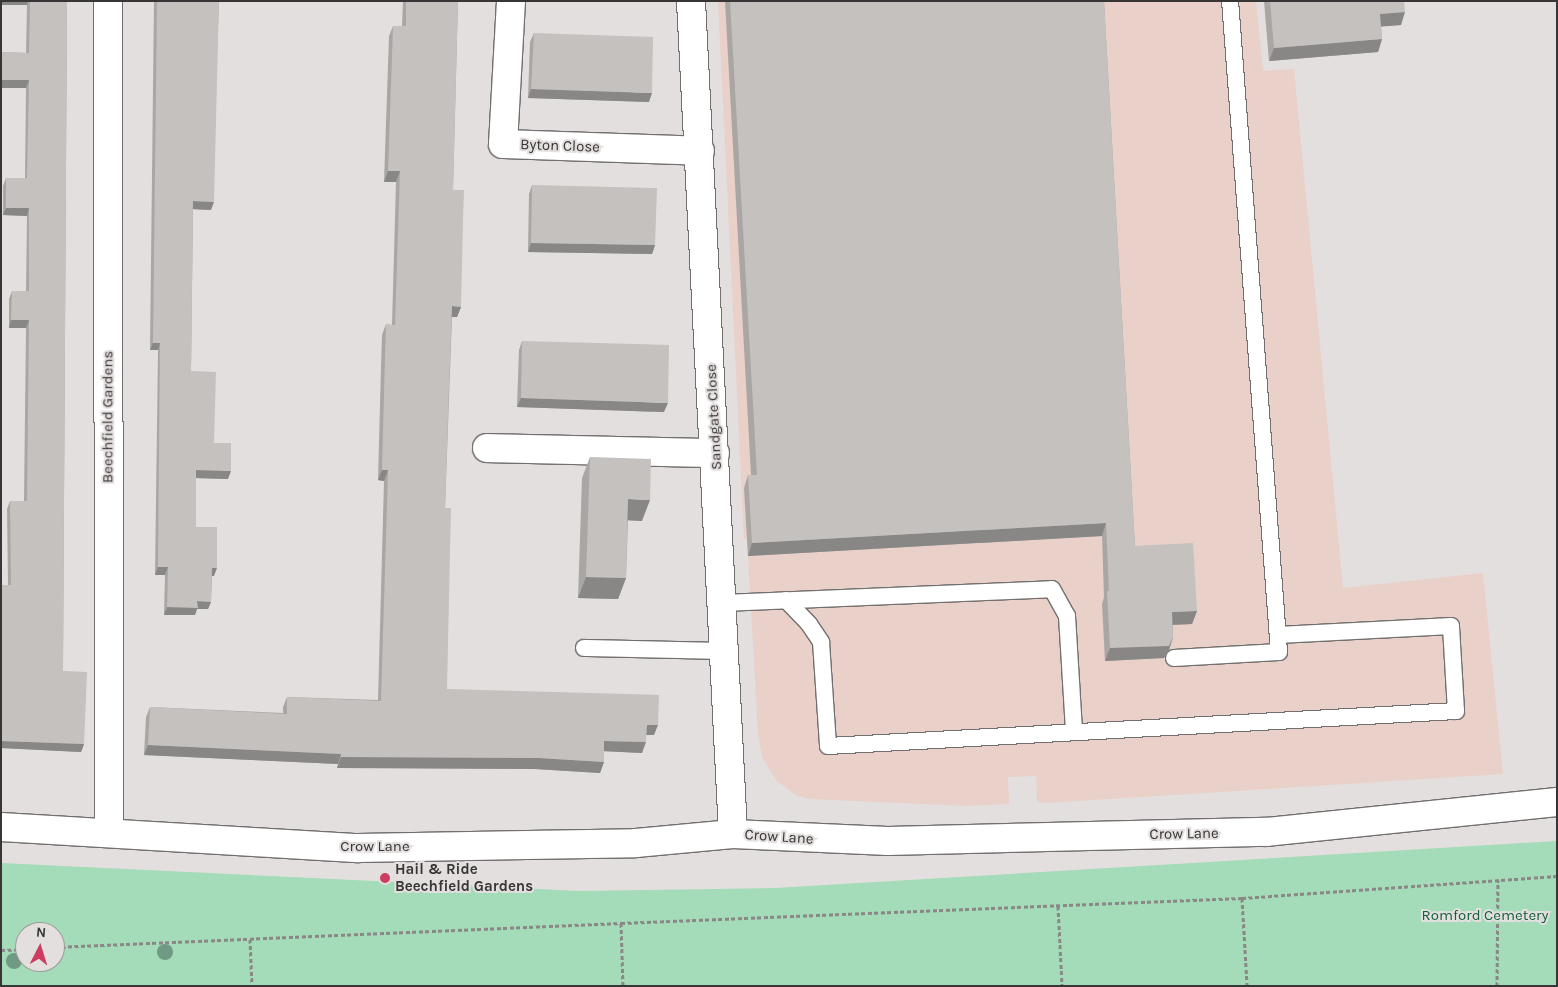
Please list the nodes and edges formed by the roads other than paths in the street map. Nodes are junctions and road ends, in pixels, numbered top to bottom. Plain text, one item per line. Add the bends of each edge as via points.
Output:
1 (108, 1) edge
2 (511, 1) edge
3 (691, 1) edge
4 (1230, 1) edge
5 (700, 151) junction
6 (487, 448) dead end
7 (715, 454) junction
8 (786, 600) junction
9 (723, 604) junction
10 (1278, 635) junction
11 (584, 648) dead end
12 (726, 651) junction
13 (1174, 658) edge
14 (1074, 732) junction
15 (1557, 802) edge
16 (1, 827) edge
17 (108, 833) junction
18 (733, 834) junction

1 - 17 street, Beechfield Gardens
2 - 5 street, Byton Close via 503,144
3 - 5 street, Sandgate Close
4 - 10 lane
5 - 7 street, Sandgate Close
6 - 7 street
7 - 9 street, Sandgate Close
8 - 9 lane
8 - 14 lane via 821,642 828,746
8 - 14 lane via 1052,589 1066,616
9 - 12 street, Sandgate Close
10 - 13 lane via 1279,652
10 - 14 lane via 1451,626 1456,711
11 - 12 lane
12 - 18 street, Sandgate Close
15 - 18 street, Crow Lane via 1267,832 888,841
16 - 17 street, Crow Lane
17 - 18 street, Crow Lane via 358,848 636,843

